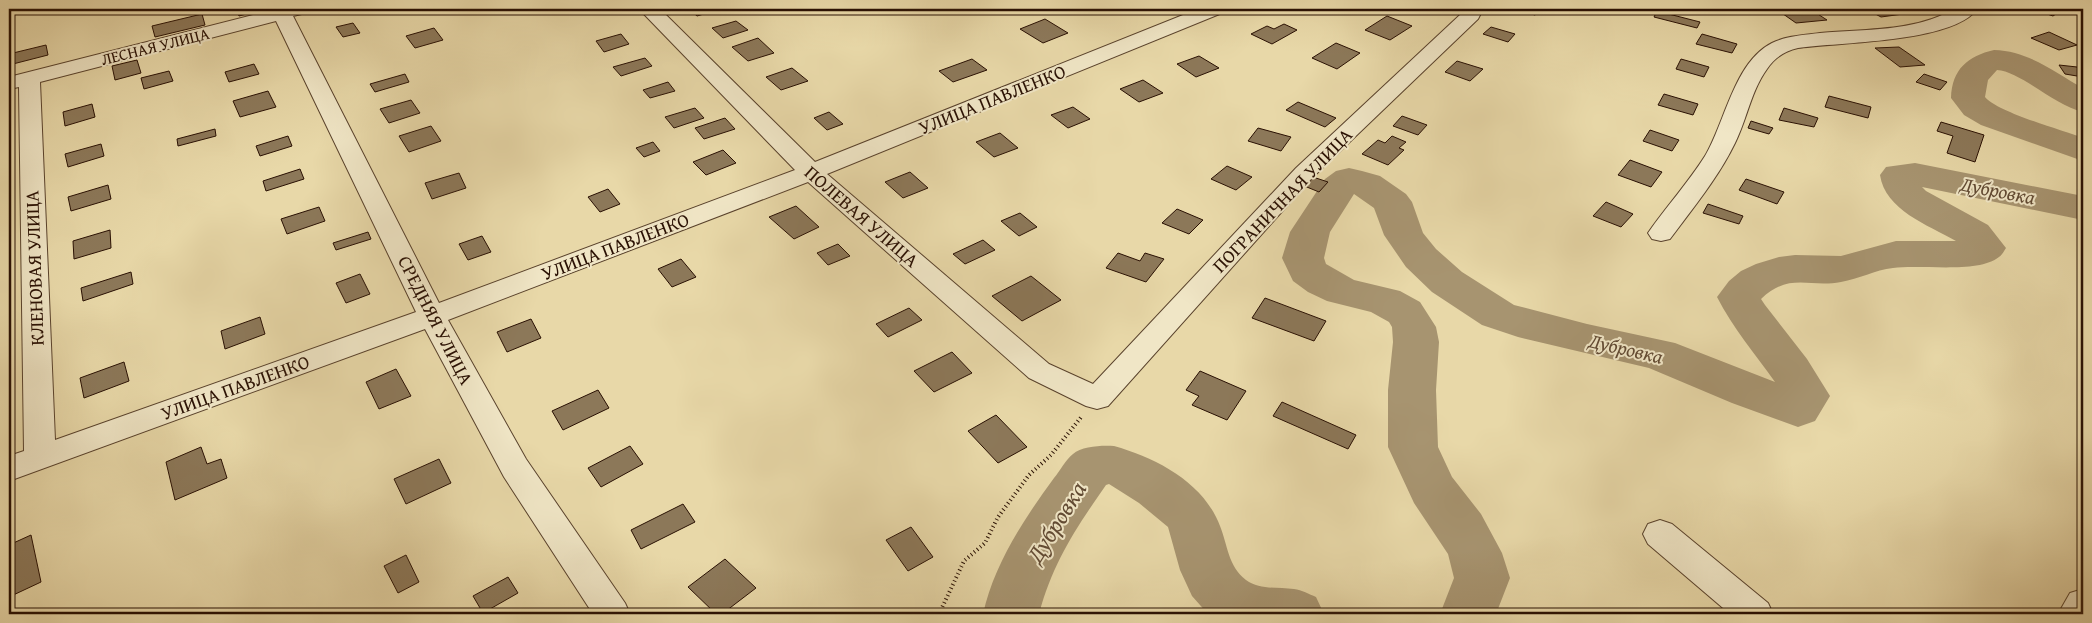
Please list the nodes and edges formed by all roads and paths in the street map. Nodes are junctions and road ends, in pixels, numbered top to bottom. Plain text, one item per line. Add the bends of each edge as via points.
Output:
1 (648, 9) edge
2 (1216, 9) edge
3 (1473, 9) edge
4 (1967, 9) edge
5 (292, 11) edge
6 (19, 81) edge
7 (810, 172) junction
8 (1661, 233) dead end
9 (432, 316) junction
10 (1096, 398) junction
11 (40, 457) junction
12 (9, 469) edge
13 (1660, 534) dead end
14 (2083, 604) edge
15 (612, 614) edge
16 (939, 614) edge
17 (1755, 614) edge
18 (2076, 614) edge

1 - 7 street, ПОЛЕВАЯ УЛИЦА
2 - 7 street, УЛИЦА ПАВЛЕНКО
3 - 10 street, ПОГРАНИЧНАЯ УЛИЦА via 1471,15 1304,173
4 - 8 street via 1942,22 1910,30 1798,42 1773,51 1753,73 1724,143 1705,174
5 - 6 street, ЛЕСНАЯ УЛИЦА
5 - 9 street, СРЕДНЯЯ УЛИЦА
6 - 11 street, КЛЕНОВАЯ УЛИЦА
7 - 9 street, УЛИЦА ПАВЛЕНКО
7 - 10 street, ПОЛЕВАЯ УЛИЦА via 1039,371
9 - 11 street, УЛИЦА ПАВЛЕНКО
9 - 15 street, СРЕДНЯЯ УЛИЦА via 514,468
10 - 16 path via 1051,454 1029,475 998,517 985,543 964,561
11 - 12 street, УЛИЦА ПАВЛЕНКО
13 - 17 street
14 - 18 street

